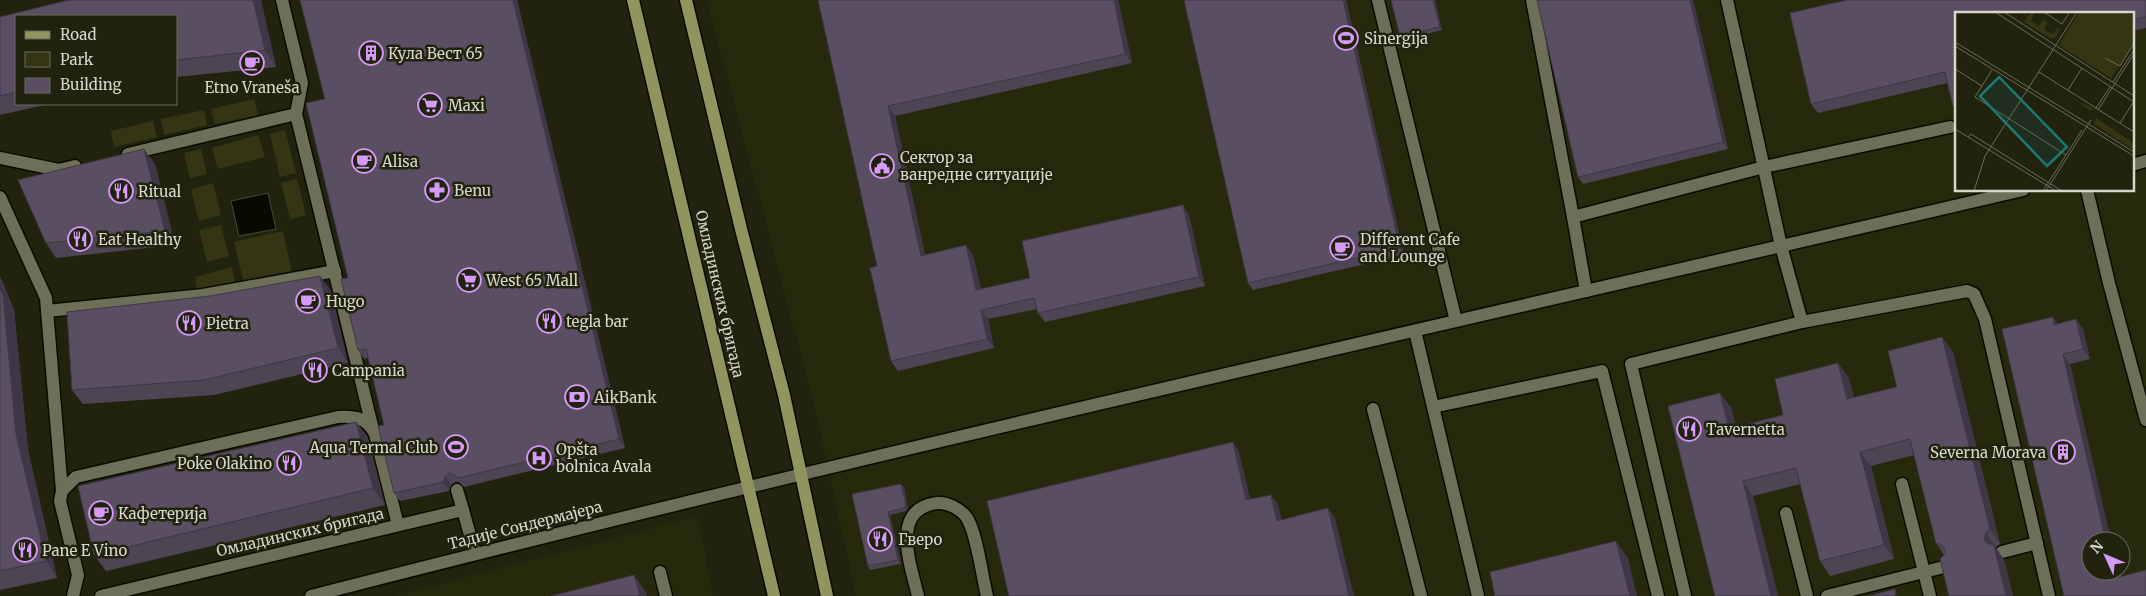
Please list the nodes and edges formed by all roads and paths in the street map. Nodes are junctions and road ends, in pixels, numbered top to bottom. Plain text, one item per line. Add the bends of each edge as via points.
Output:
1 (282, 0) edge
2 (633, 0) edge
3 (686, 0) edge
4 (1378, 0) edge
5 (1532, 0) edge
6 (1727, 0) edge
7 (296, 114) junction
8 (1950, 127) dead end
9 (117, 156) edge
10 (0, 158) edge
11 (88, 163) edge
12 (1764, 167) junction
13 (2019, 191) edge
14 (2087, 191) edge
15 (0, 197) edge
16 (1573, 217) junction
17 (1781, 246) junction
18 (335, 271) junction
19 (1586, 291) junction
20 (48, 311) junction
21 (1456, 321) junction
22 (1802, 322) junction
23 (1415, 331) junction
24 (1434, 407) junction
25 (1373, 409) dead end
26 (2146, 420) edge
27 (374, 434) junction
28 (800, 475) junction
29 (1902, 484) dead end
30 (747, 488) junction
31 (457, 490) edge
32 (62, 492) junction
33 (463, 510) junction
34 (1786, 513) dead end
35 (398, 525) junction
36 (2037, 543) junction
37 (2002, 552) dead end
38 (476, 553) junction
39 (1948, 566) edge
40 (1924, 571) junction
41 (660, 572) dead end
42 (350, 591) edge
43 (73, 596) edge
44 (101, 596) edge
45 (311, 596) edge
46 (666, 596) edge
47 (774, 596) edge
48 (827, 596) edge
49 (918, 596) edge
50 (986, 596) edge
51 (1421, 596) edge
52 (1478, 596) edge
53 (1658, 596) edge
54 (1685, 596) edge
55 (1807, 596) edge
56 (1827, 596) edge
57 (1930, 596) edge
58 (2049, 596) edge

1 - 7 street via 302,83
2 - 30 main road, Омладинских бригада
3 - 28 main road via 738,220 784,395
4 - 21 street
5 - 16 street
6 - 12 street
7 - 9 street
7 - 18 street
8 - 12 street
10 - 11 street via 59,170
12 - 16 street
12 - 17 street
13 - 17 street, Тадије Сондермајера
14 - 26 street
15 - 20 street via 46,298
16 - 19 street
17 - 19 street, Тадије Сондермајера
17 - 22 street
18 - 20 street via 204,295
18 - 27 street
19 - 21 street, Тадије Сондермајера
20 - 32 street
21 - 23 street, Тадије Сондермајера
22 - 36 street via 1966,291 1974,294 1985,319
22 - 54 street via 1631,364
23 - 24 street
23 - 28 street, Тадије Сондермајера
24 - 52 street
24 - 53 street via 1602,371
25 - 51 street
27 - 32 street via 370,424 360,418 338,417 76,476
27 - 35 street
28 - 30 street, Тадије Сондермајера
28 - 48 main road
29 - 40 street
30 - 38 street, Тадије Сондермајера
30 - 47 main road, Омладинских бригада
31 - 33 street
32 - 43 street via 60,501 78,575
33 - 35 street, Омладинских бригада
33 - 38 street
34 - 55 street
35 - 44 street, Омладинских бригада
36 - 37 street
36 - 58 street
38 - 42 street, Тадије Сондермајера
39 - 40 street
40 - 56 street
40 - 57 street
41 - 46 street
42 - 45 street, Тадије Сондермајера
49 - 50 street via 905,533 911,518 923,507 939,503 955,507 966,517

